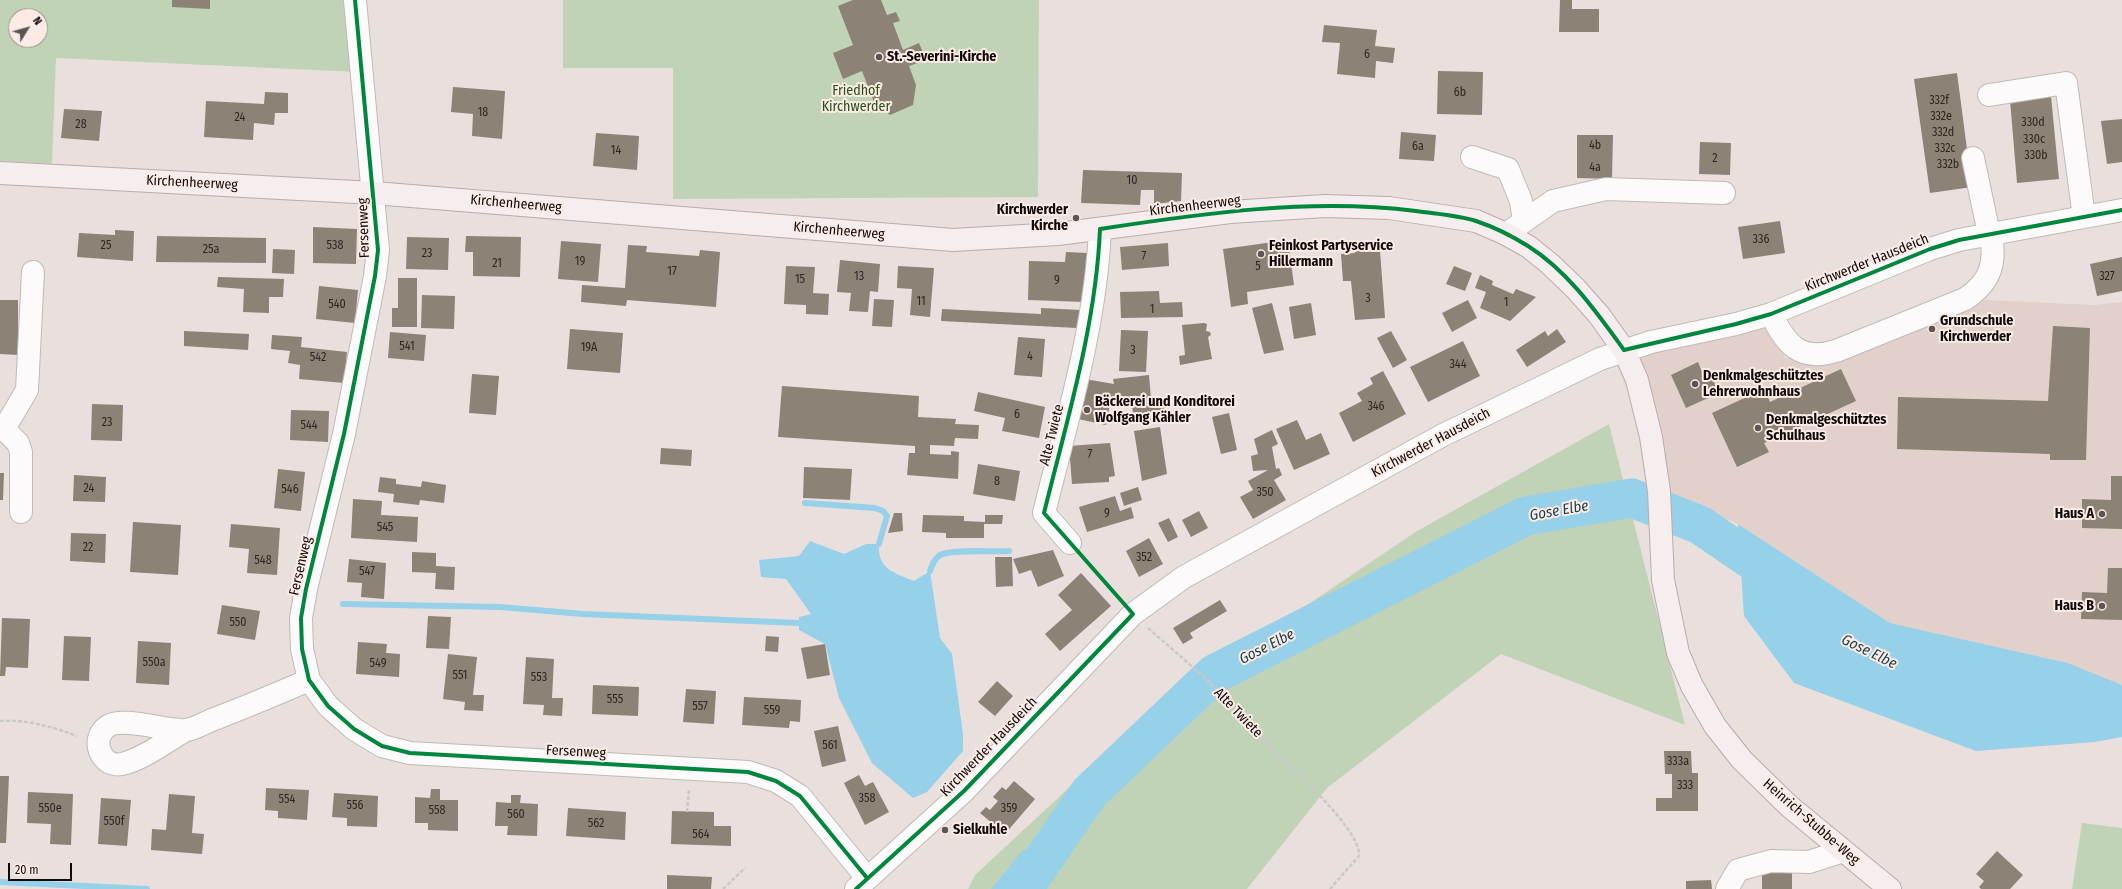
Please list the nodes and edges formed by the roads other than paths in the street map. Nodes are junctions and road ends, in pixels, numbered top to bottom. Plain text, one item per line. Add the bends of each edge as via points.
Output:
1 (355, 0) edge
2 (1989, 95) dead end
3 (1472, 157) dead end
4 (1973, 158) dead end
5 (0, 173) edge
6 (374, 193) junction
7 (1724, 193) dead end
8 (2122, 210) edge
9 (2084, 217) junction
10 (1524, 221) junction
11 (1100, 229) junction
12 (1506, 234) junction
13 (1990, 234) junction
14 (33, 272) dead end
15 (1771, 314) junction
16 (1624, 350) junction
17 (2, 429) edge
18 (21, 512) dead end
19 (1070, 543) road end
20 (309, 680) junction
21 (186, 730) junction
22 (1843, 851) junction
23 (861, 884) edge
24 (1726, 889) edge
25 (1890, 889) edge

1 - 6 street, Fersenweg
2 - 9 street via 2066,83
3 - 10 street via 1508,169 1521,201
4 - 13 street
5 - 6 main road, Kirchenheerweg
6 - 11 main road, Kirchenheerweg via 954,240
6 - 20 street, Fersenweg via 378,250 375,276 344,434 301,618 302,649
7 - 10 street via 1606,189 1553,201
8 - 9 street, Kirchwerder Hausdeich
9 - 13 street, Kirchwerder Hausdeich
10 - 12 street
11 - 12 main road, Kirchenheerweg via 1230,212 1325,206 1389,208 1436,214 1476,221
11 - 19 street, Alte Twiete via 1098,273 1082,356 1044,513
12 - 16 main road, Kirchenheerweg via 1529,247 1575,288
13 - 15 street, Kirchwerder Hausdeich via 1930,248
13 - 15 street via 1994,252 1992,266 1976,292 1965,299 1836,351 1823,355 1803,353 1786,341
14 - 17 street via 27,390
15 - 16 street, Kirchwerder Hausdeich
16 - 22 main road, Heinrich-Stubbe-Weg via 1645,406 1659,491 1663,580 1678,653 1692,686 1715,726 1742,760 1789,806
16 - 23 street, Kirchwerder Hausdeich via 1593,362 1436,439 1184,577 1133,614 964,791
17 - 18 street via 18,443 21,452
20 - 21 street
20 - 23 street, Fersenweg via 328,706 354,728 382,746 410,753 748,772 776,781 800,796
21 - 21 street via 131,723 111,724 102,731 97,740 100,754 109,762 120,764 131,762
22 - 24 street via 1809,862 1771,861 1738,870
22 - 25 main road, Heinrich-Stubbe-Weg

